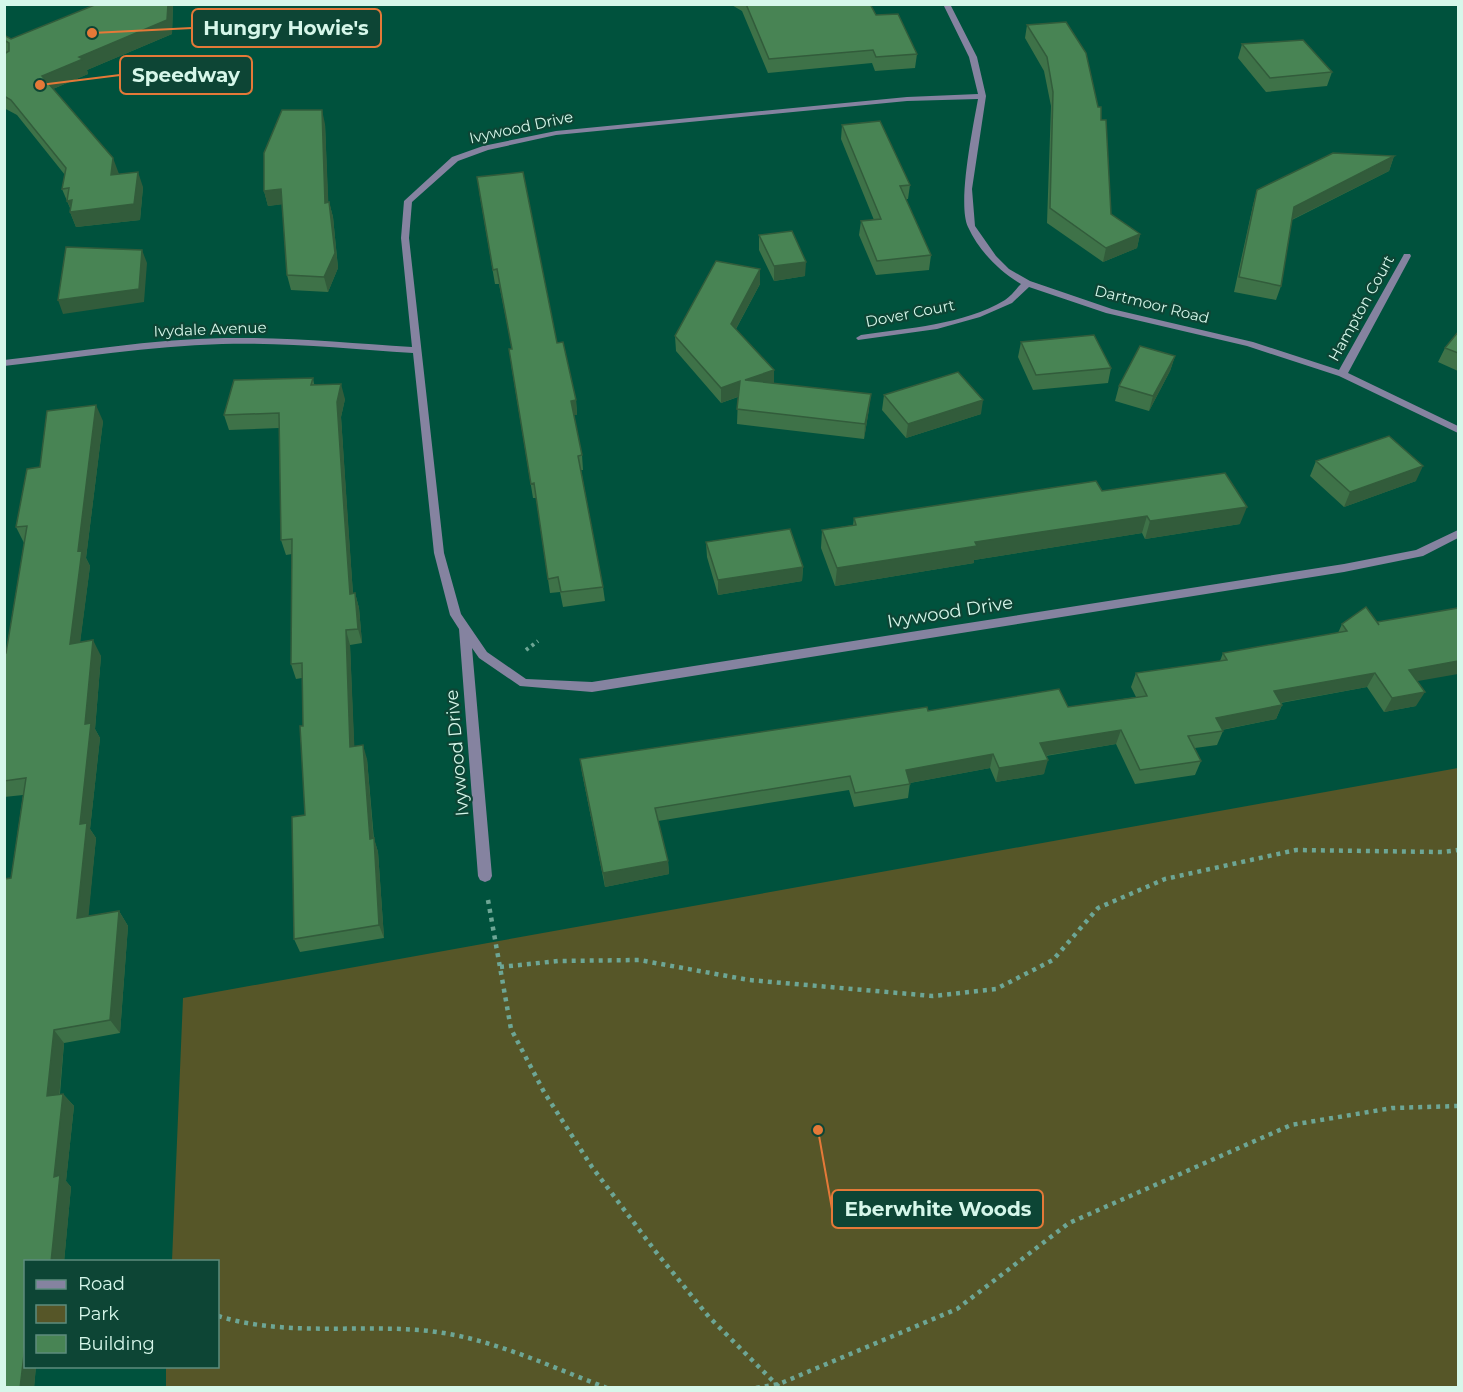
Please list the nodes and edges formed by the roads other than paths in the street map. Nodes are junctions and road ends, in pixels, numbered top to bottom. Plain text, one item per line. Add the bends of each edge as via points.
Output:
1 (946, 4) edge
2 (982, 96) junction
3 (1407, 256) dead end
4 (1027, 283) junction
5 (861, 338) dead end
6 (417, 350) junction
7 (4, 363) edge
8 (1342, 374) junction
9 (1458, 430) edge
10 (1458, 534) edge
11 (465, 628) junction
12 (485, 876) dead end

1 - 2 street, Dartmoor Road via 973,57
2 - 4 street, Dartmoor Road via 968,189 971,226 993,258
2 - 6 street, Ivywood Drive via 907,99 556,133 455,159 408,201 405,238
3 - 8 street, Hampton Court
4 - 5 street, Dover Court via 1009,302 977,315 937,327
4 - 8 street, Dartmoor Road via 1109,312 1250,344
6 - 7 street, Ivydale Avenue via 222,341
6 - 11 street, Ivywood Drive via 439,553 456,615
8 - 9 street, Dartmoor Road
10 - 11 street, Ivywood Drive via 1419,553 1344,568 592,687 524,683 483,655
11 - 12 street, Ivywood Drive

